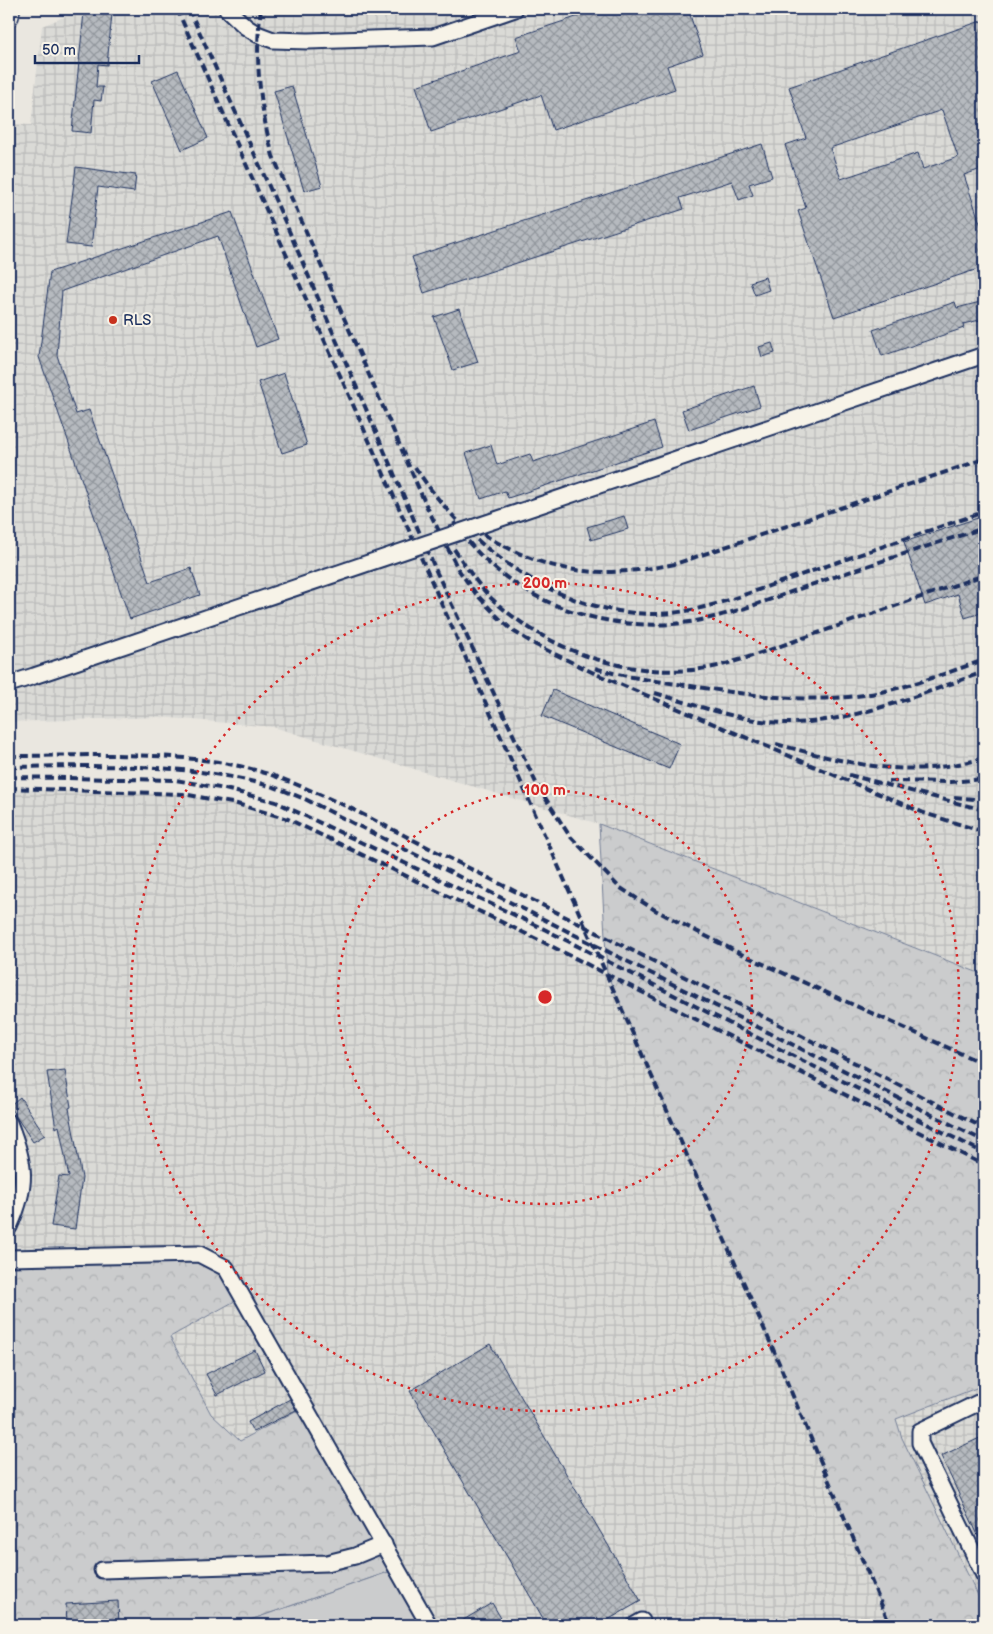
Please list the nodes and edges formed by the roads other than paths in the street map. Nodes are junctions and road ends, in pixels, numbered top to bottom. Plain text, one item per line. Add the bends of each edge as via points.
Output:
1 (10, 9) edge
2 (227, 9) edge
3 (515, 9) edge
4 (9, 16) edge
5 (984, 355) edge
6 (9, 684) edge
7 (9, 1123) edge
8 (9, 1227) edge
9 (9, 1258) edge
10 (984, 1400) edge
11 (384, 1544) junction
12 (102, 1570) dead end
13 (984, 1575) edge
14 (430, 1625) edge

1 - 4 main road
2 - 3 street via 257,34 273,40 308,41 433,37
5 - 6 street, bridge
7 - 8 street via 21,1152 23,1172 19,1204
9 - 11 street via 199,1254 226,1268
10 - 13 street via 920,1431 920,1443
11 - 12 street via 327,1563
11 - 14 street

